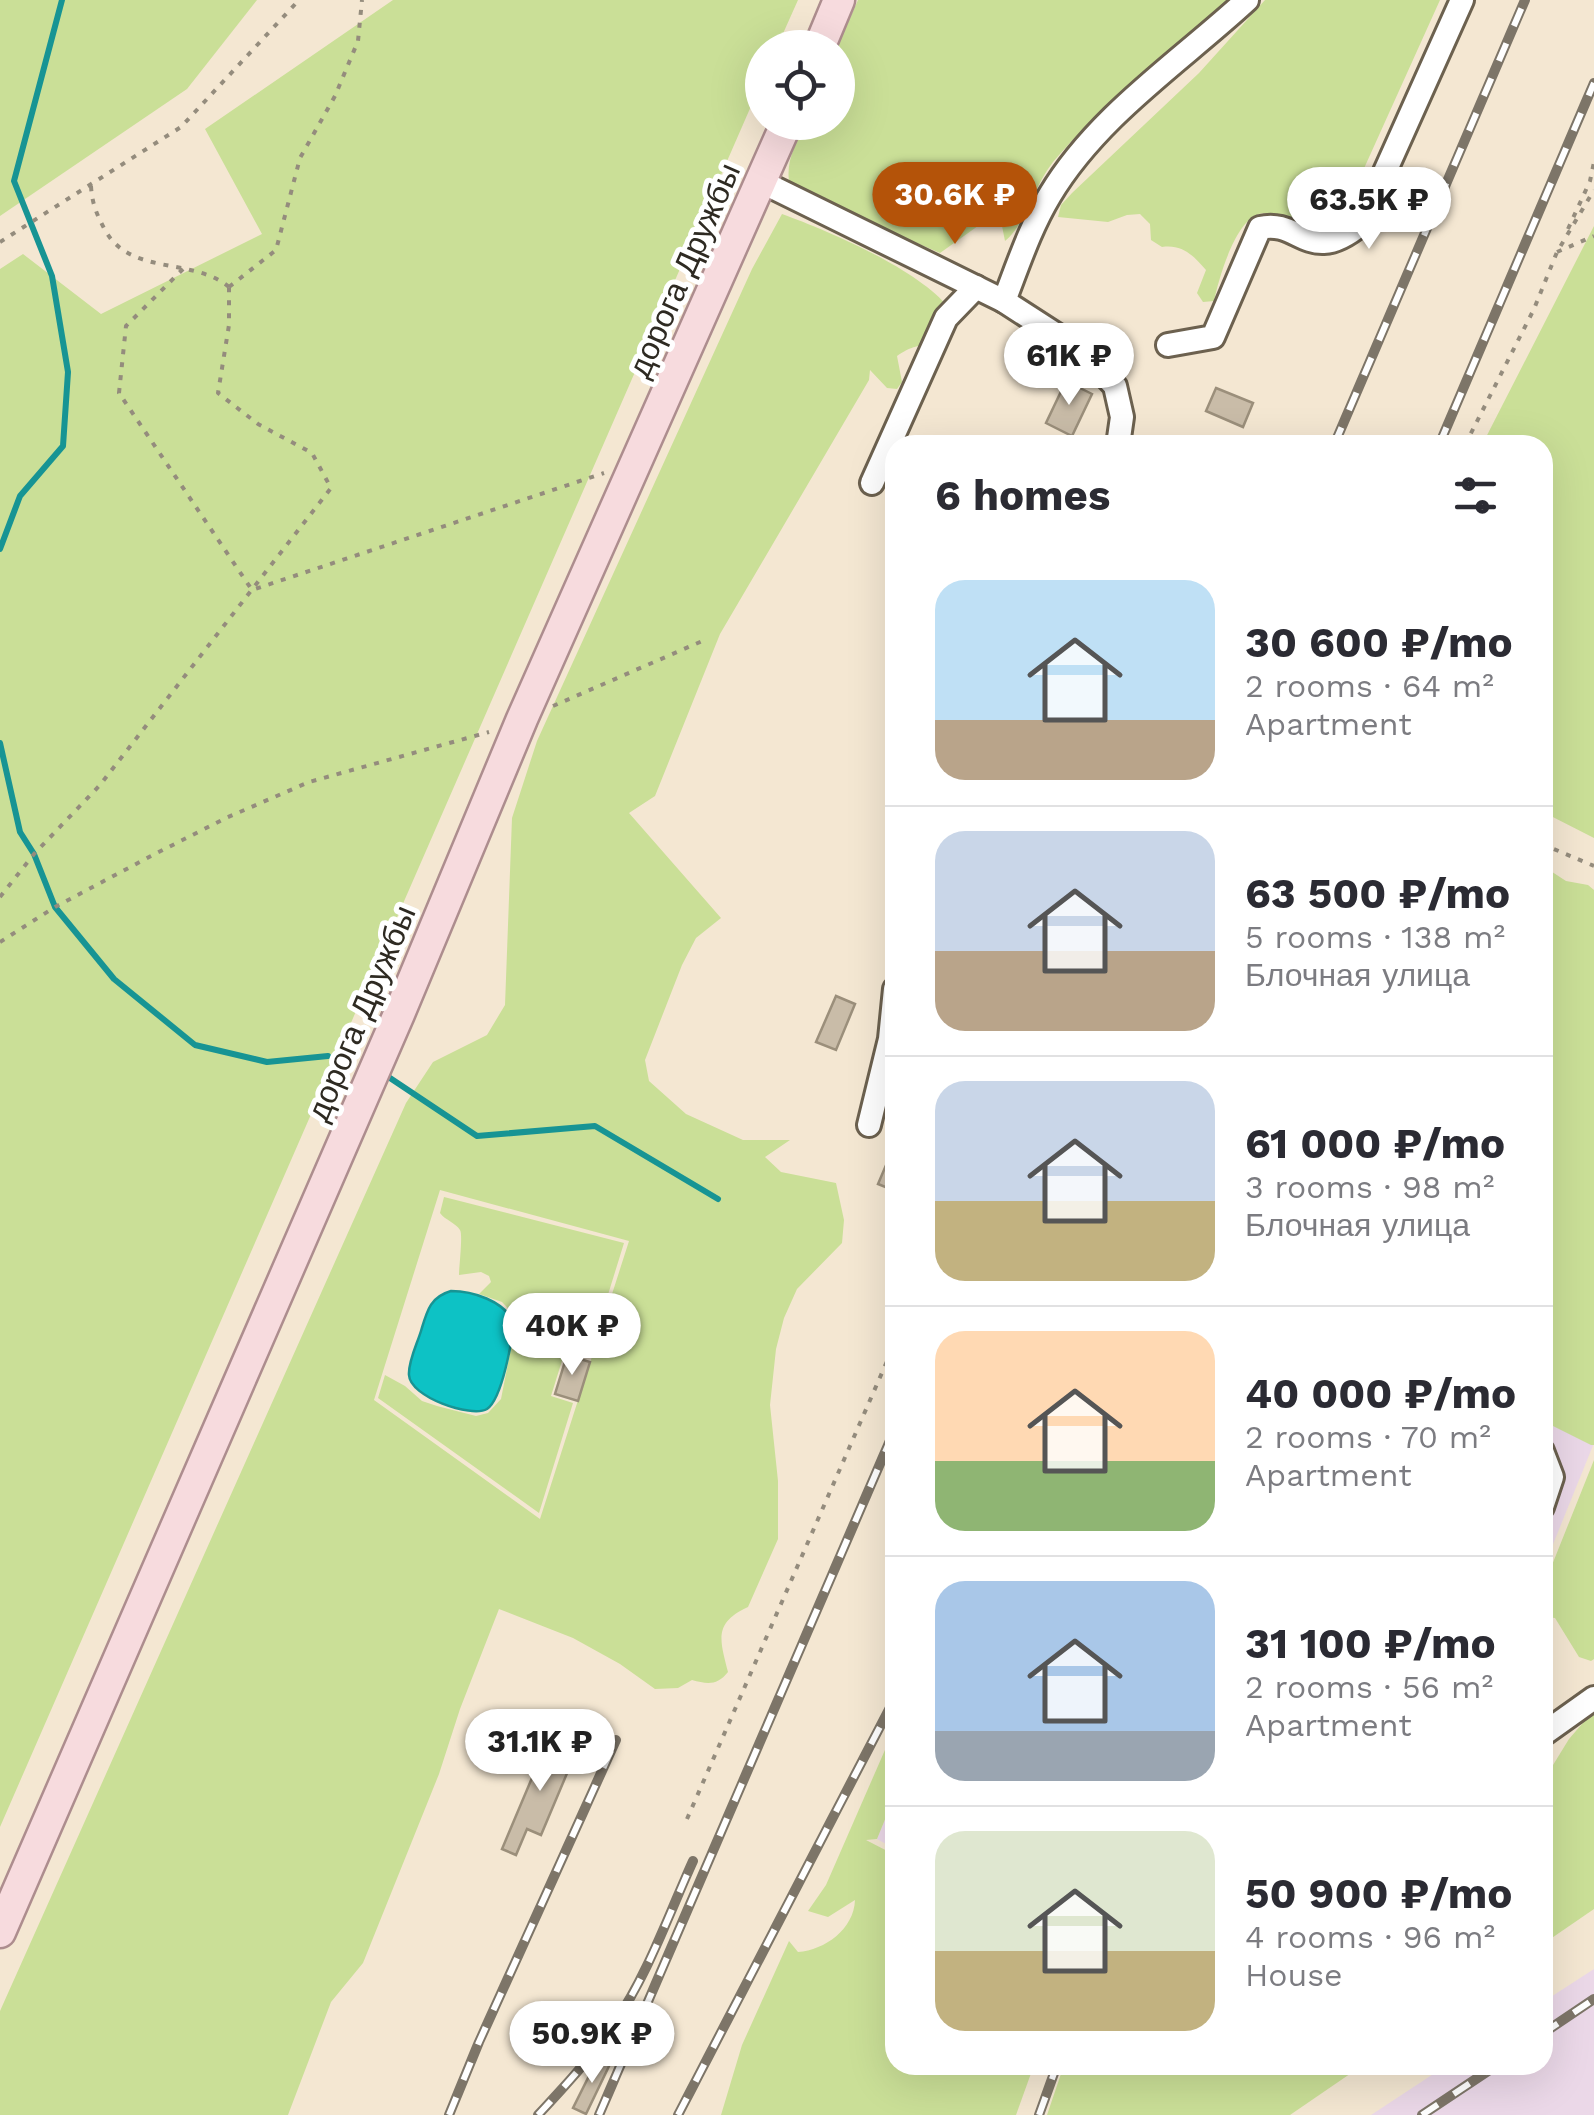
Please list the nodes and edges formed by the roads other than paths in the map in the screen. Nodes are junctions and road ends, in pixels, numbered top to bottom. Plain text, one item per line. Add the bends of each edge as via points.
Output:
1 (839, 0) edge
2 (1247, 0) edge
3 (1462, 0) edge
4 (826, 30) edge
5 (780, 140) edge
6 (762, 182) junction
7 (976, 286) junction
8 (1004, 301) junction
9 (1168, 346) dead end
10 (894, 435) edge
11 (1119, 435) edge
12 (885, 454) edge
13 (872, 483) dead end
14 (885, 1066) edge
15 (869, 1125) dead end
16 (1594, 1698) edge
17 (1553, 1727) edge
18 (0, 1932) edge

1 - 4 main road
2 - 8 street via 1074,161 1040,212
3 - 9 street via 1362,224 1348,235 1311,243 1282,228 1260,228 1213,337
5 - 6 main road, дорога Дружбы
6 - 7 street
6 - 18 main road, дорога Дружбы via 522,720
7 - 8 street
7 - 10 street via 946,318
8 - 11 street via 1106,374 1120,401
12 - 13 street
14 - 15 street
16 - 17 street

